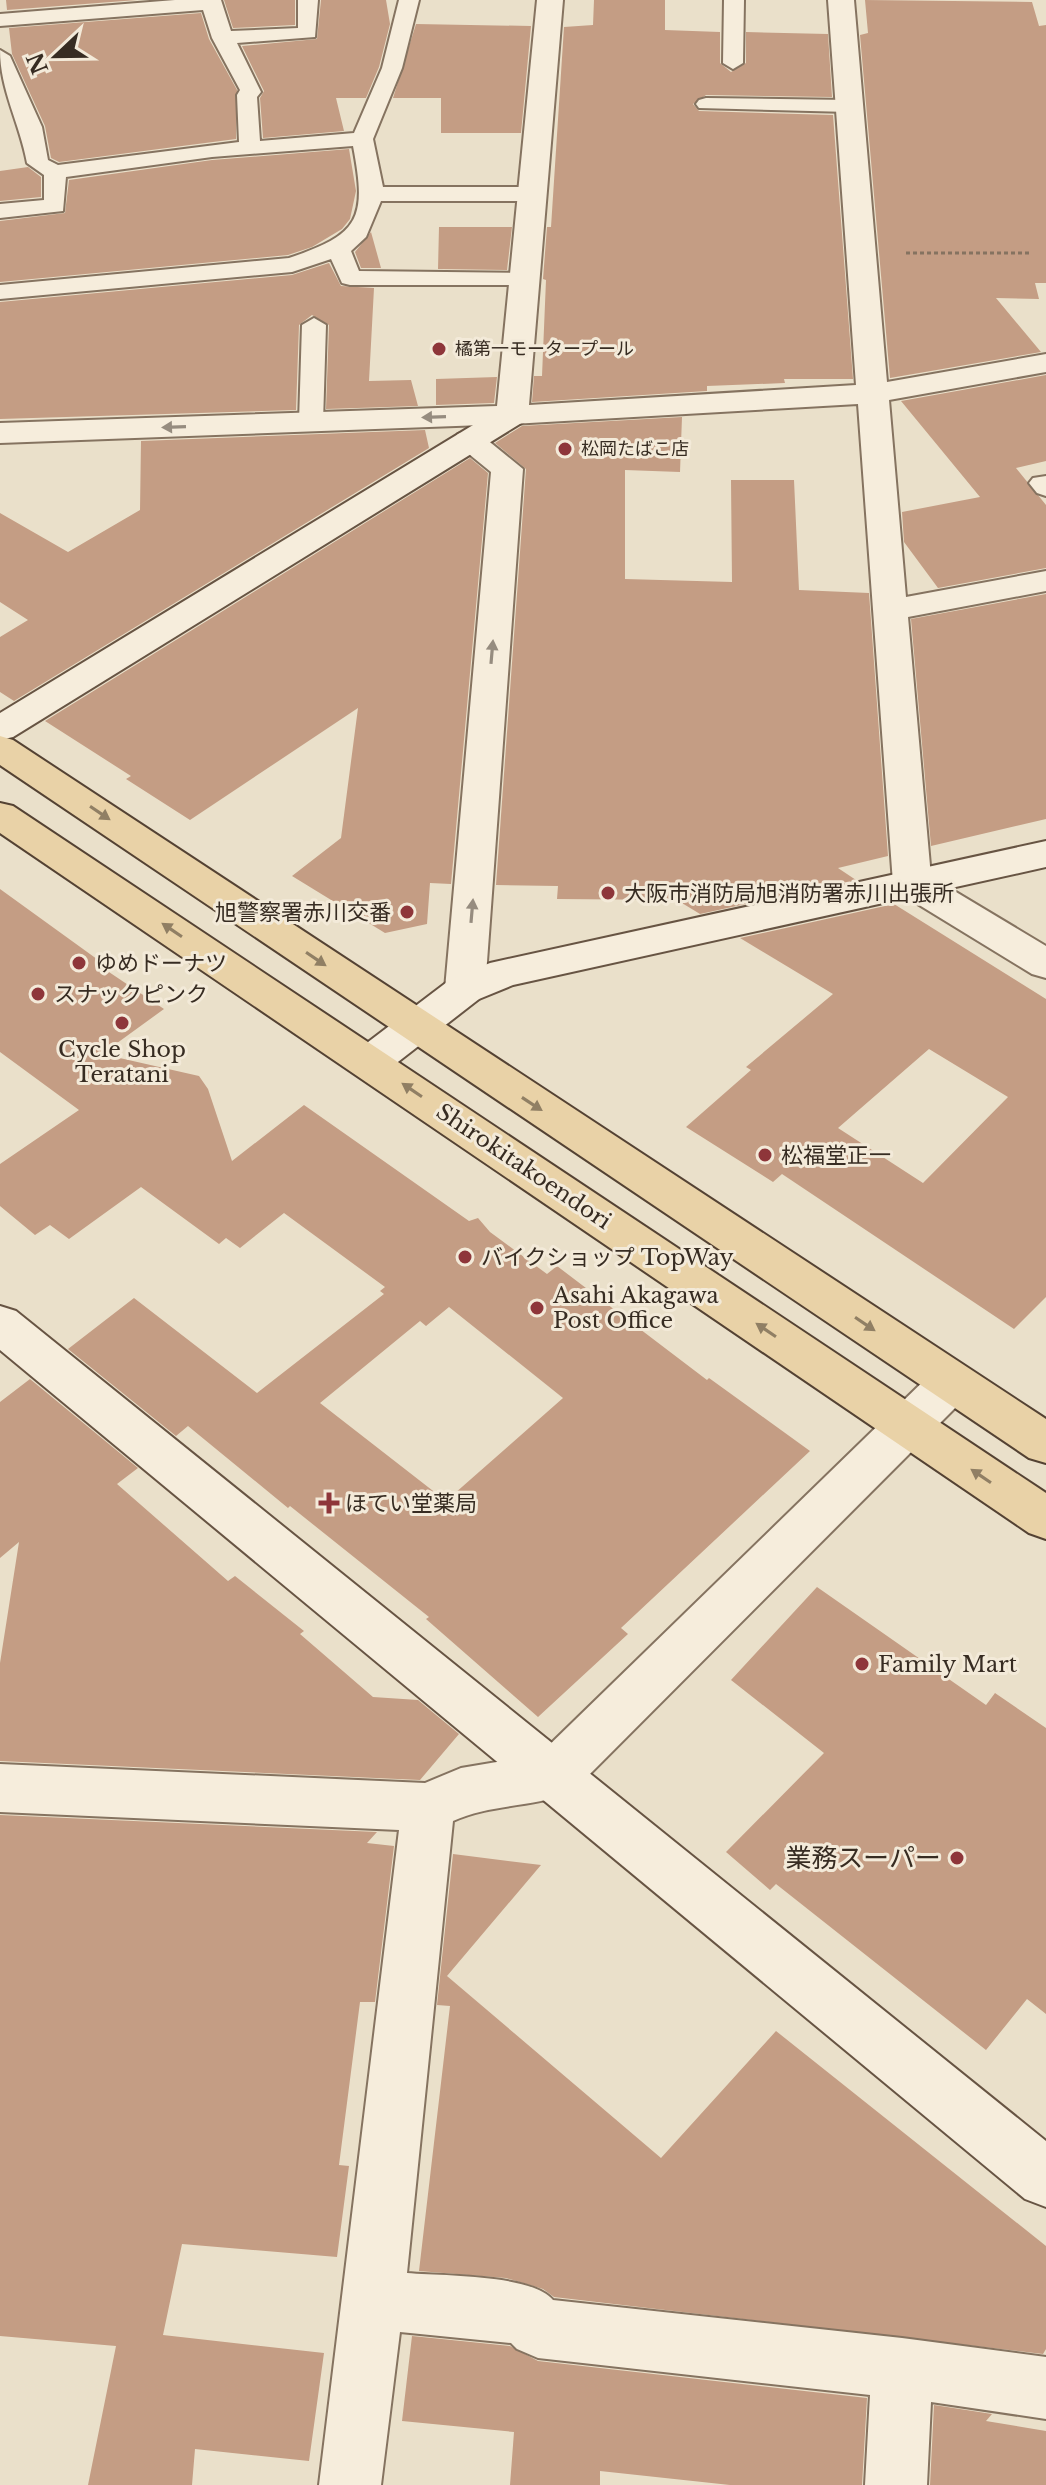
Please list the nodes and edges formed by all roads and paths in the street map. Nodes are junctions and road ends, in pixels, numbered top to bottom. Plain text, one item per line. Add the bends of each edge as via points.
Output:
1 (308, 0) edge
2 (409, 0) edge
3 (550, 0) edge
4 (734, 0) edge
5 (841, 0) edge
6 (211, 2) edge
7 (0, 20) edge
8 (222, 38) junction
9 (0, 56) edge
10 (733, 63) dead end
11 (706, 104) dead end
12 (849, 106) junction
13 (362, 139) junction
14 (250, 148) junction
15 (55, 172) junction
16 (373, 194) junction
17 (532, 194) junction
18 (0, 211) edge
19 (339, 249) junction
20 (860, 253) junction
21 (1029, 253) dead end
22 (522, 280) junction
23 (0, 292) edge
24 (314, 325) dead end
25 (1046, 363) edge
26 (870, 394) junction
27 (512, 415) junction
28 (311, 422) junction
29 (0, 433) edge
30 (469, 441) junction
31 (1046, 581) edge
32 (890, 610) junction
33 (0, 729) edge
34 (0, 748) edge
35 (0, 815) edge
36 (1046, 854) edge
37 (912, 883) junction
38 (1046, 964) edge
39 (465, 989) junction
40 (416, 1027) junction
41 (370, 1062) junction
42 (0, 1324) edge
43 (952, 1382) junction
44 (909, 1427) junction
45 (1046, 1444) edge
46 (1046, 1519) edge
47 (553, 1776) junction
48 (0, 1788) edge
49 (428, 1807) junction
50 (1046, 2178) edge
51 (374, 2300) junction
52 (902, 2368) junction
53 (1046, 2388) edge
54 (350, 2485) edge
55 (896, 2485) edge

1 - 8 lane via 308,33
2 - 13 lane via 392,68
3 - 17 street
4 - 10 lane
5 - 12 street
6 - 7 lane
6 - 8 lane
8 - 14 lane via 249,83
9 - 15 lane via 31,127 38,163
11 - 12 lane
12 - 20 street
13 - 14 lane
13 - 16 lane
14 - 15 lane
15 - 18 lane via 55,206
16 - 17 lane
16 - 19 lane via 355,237
17 - 22 street
19 - 22 lane via 350,278
19 - 23 lane via 292,265
20 - 21 path
20 - 26 street
22 - 27 street
24 - 28 lane
25 - 26 street
26 - 27 street
26 - 32 street
27 -> 28 street
27 - 30 street
28 -> 29 street
30 - 33 street
39 -> 30 street via 507,469
31 - 32 street
32 - 37 street
34 -> 40 main road
41 -> 35 main road, Shirokitakoendori
36 - 37 street
37 - 38 street
37 - 39 street via 540,964
39 - 40 street
40 - 41 street
40 -> 43 main road
44 -> 41 main road, Shirokitakoendori
42 - 47 street
43 - 44 street
43 - 45 main road
46 -> 44 main road, Shirokitakoendori
44 - 47 street
47 - 49 street via 461,1792
47 - 50 street
48 - 49 street
49 - 51 street
51 - 52 street via 526,2314 538,2328
51 - 54 street
52 - 53 street
52 - 55 street

